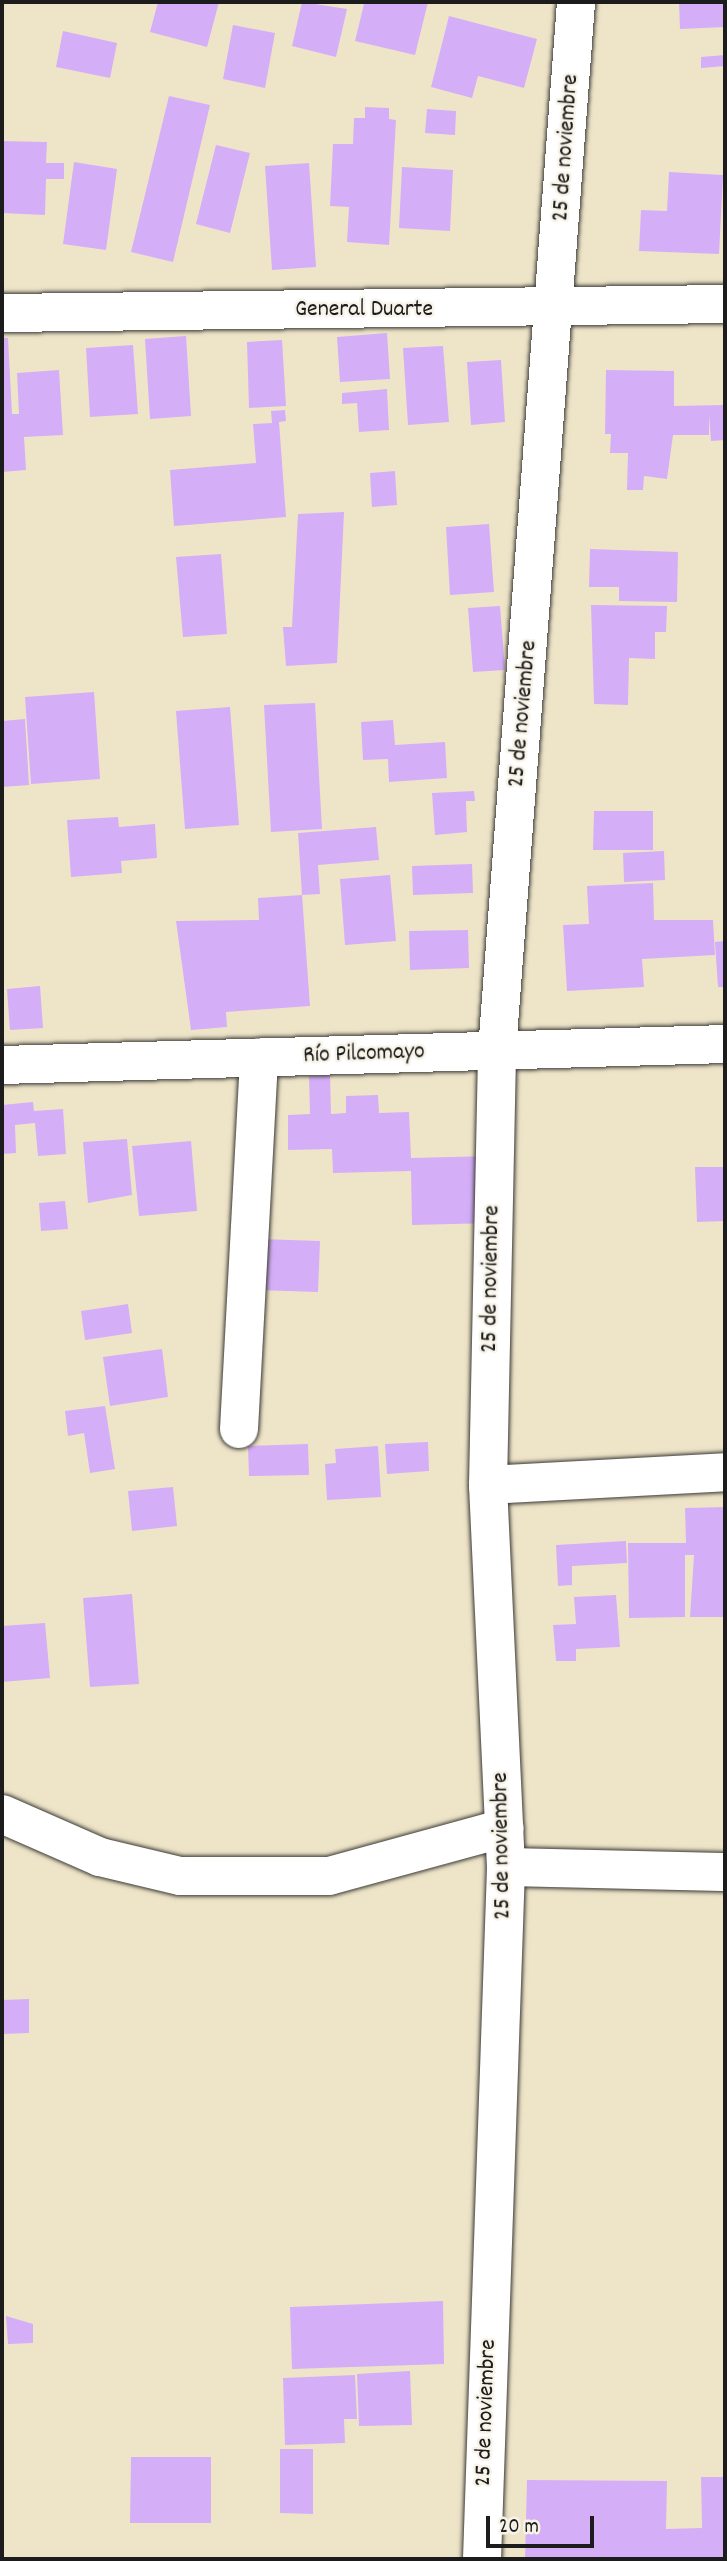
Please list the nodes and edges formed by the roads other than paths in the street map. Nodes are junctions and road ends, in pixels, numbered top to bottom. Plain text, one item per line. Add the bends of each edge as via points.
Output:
1 (576, 2) edge
2 (725, 304) edge
3 (557, 309) junction
4 (2, 313) edge
5 (725, 1044) edge
6 (498, 1051) junction
7 (259, 1058) junction
8 (2, 1065) edge
9 (239, 1429) dead end
10 (725, 1472) edge
11 (488, 1485) junction
12 (2, 1814) edge
13 (505, 1828) junction
14 (506, 1867) junction
15 (725, 1872) edge
16 (482, 2559) edge

1 - 3 street, 25 de noviembre
2 - 3 street, General Duarte
3 - 4 street, General Duarte
3 - 6 street, 25 de noviembre
5 - 6 street, Río Pilcomayo
6 - 7 street, Río Pilcomayo
6 - 11 street, 25 de noviembre
7 - 8 street, Río Pilcomayo
7 - 9 street
10 - 11 street
11 - 13 street, 25 de noviembre
12 - 13 street via 100,1857 180,1876 330,1876
13 - 14 street, 25 de noviembre
14 - 15 street
14 - 16 street, 25 de noviembre

